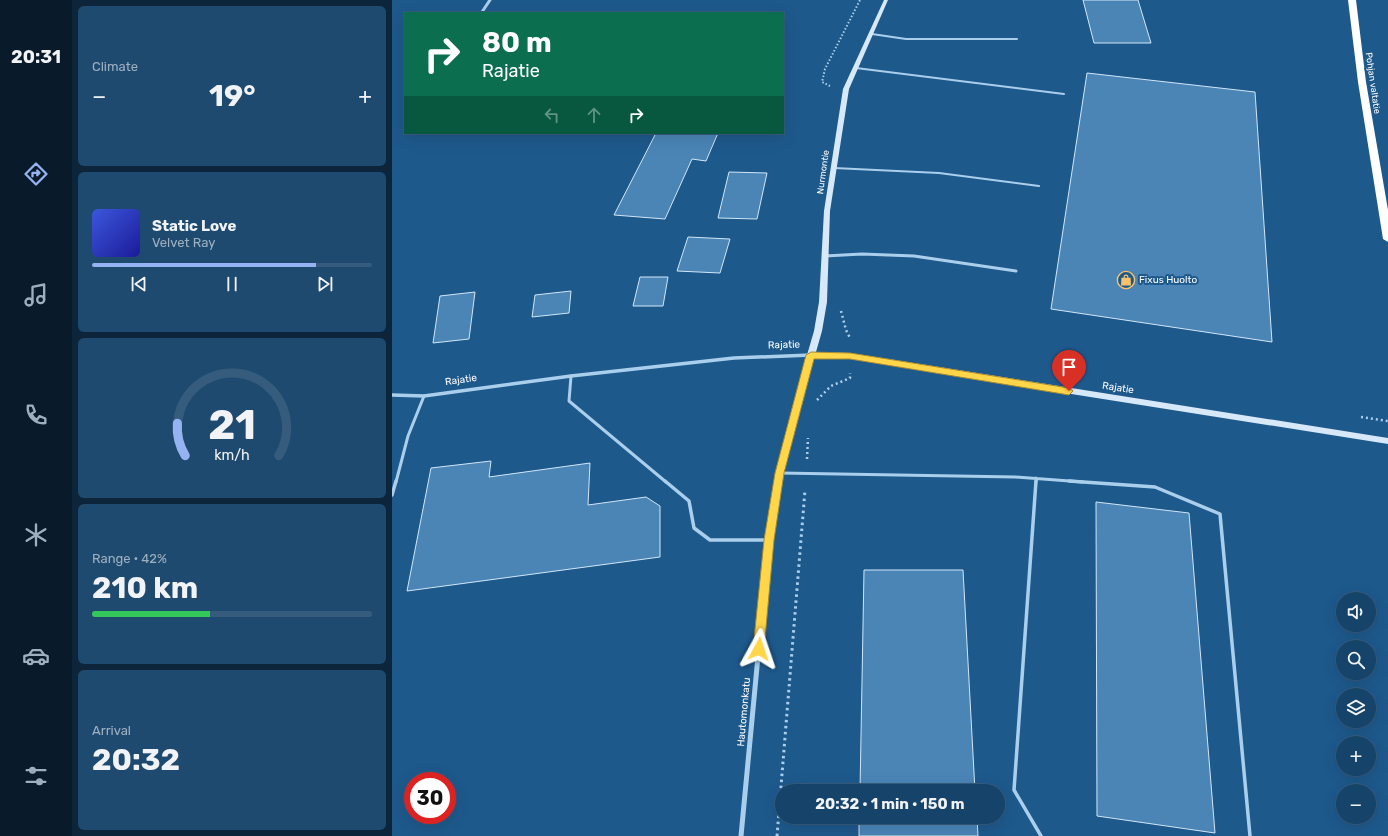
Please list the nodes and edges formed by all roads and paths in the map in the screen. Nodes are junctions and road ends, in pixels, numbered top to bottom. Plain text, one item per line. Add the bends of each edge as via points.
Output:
1 (490, 0) edge
2 (860, 0) edge
3 (886, 0) edge
4 (1352, 0) edge
5 (482, 12) dead end
6 (872, 34) junction
7 (1017, 39) dead end
8 (856, 68) junction
9 (846, 89) junction
10 (1064, 94) dead end
11 (832, 168) junction
12 (1039, 186) dead end
13 (1388, 239) edge
14 (825, 256) junction
15 (1016, 271) dead end
16 (841, 311) dead end
17 (811, 355) junction
18 (850, 356) junction
19 (571, 376) junction
20 (392, 395) edge
21 (424, 396) junction
22 (815, 405) dead end
23 (809, 431) dead end
24 (1388, 441) edge
25 (780, 473) junction
26 (806, 473) junction
27 (1036, 478) junction
28 (392, 495) edge
29 (769, 540) junction
30 (741, 836) edge
31 (777, 836) edge
32 (1041, 836) edge
33 (1250, 836) edge

1 - 5 street
2 - 9 path via 822,82
3 - 6 street, Nurmontie
4 - 13 highway, Pohjan valtatie via 1362,82
6 - 7 lane via 906,39
6 - 8 street, Nurmontie
8 - 9 street, Nurmontie
8 - 10 lane
9 - 11 street, Nurmontie
11 - 12 lane via 939,174
11 - 14 street, Nurmontie
14 - 15 lane via 914,256
14 - 17 street, Nurmontie via 824,302
16 - 18 path via 850,337
17 - 18 street, Rajatie
17 - 19 street, Rajatie via 734,358
17 - 25 street, Hautomonkatu
18 - 22 path via 850,378 832,386
18 - 24 street, Rajatie
19 - 21 street, Rajatie
19 - 29 lane via 569,401 689,501 694,528 710,540
20 - 21 street, Rajatie
21 - 28 lane via 408,436
23 - 26 path
25 - 26 lane
25 - 29 street, Hautomonkatu
26 - 27 lane
26 - 31 path
27 - 32 lane via 1014,790
27 - 33 lane via 1155,487 1220,514
29 - 30 street, Hautomonkatu

